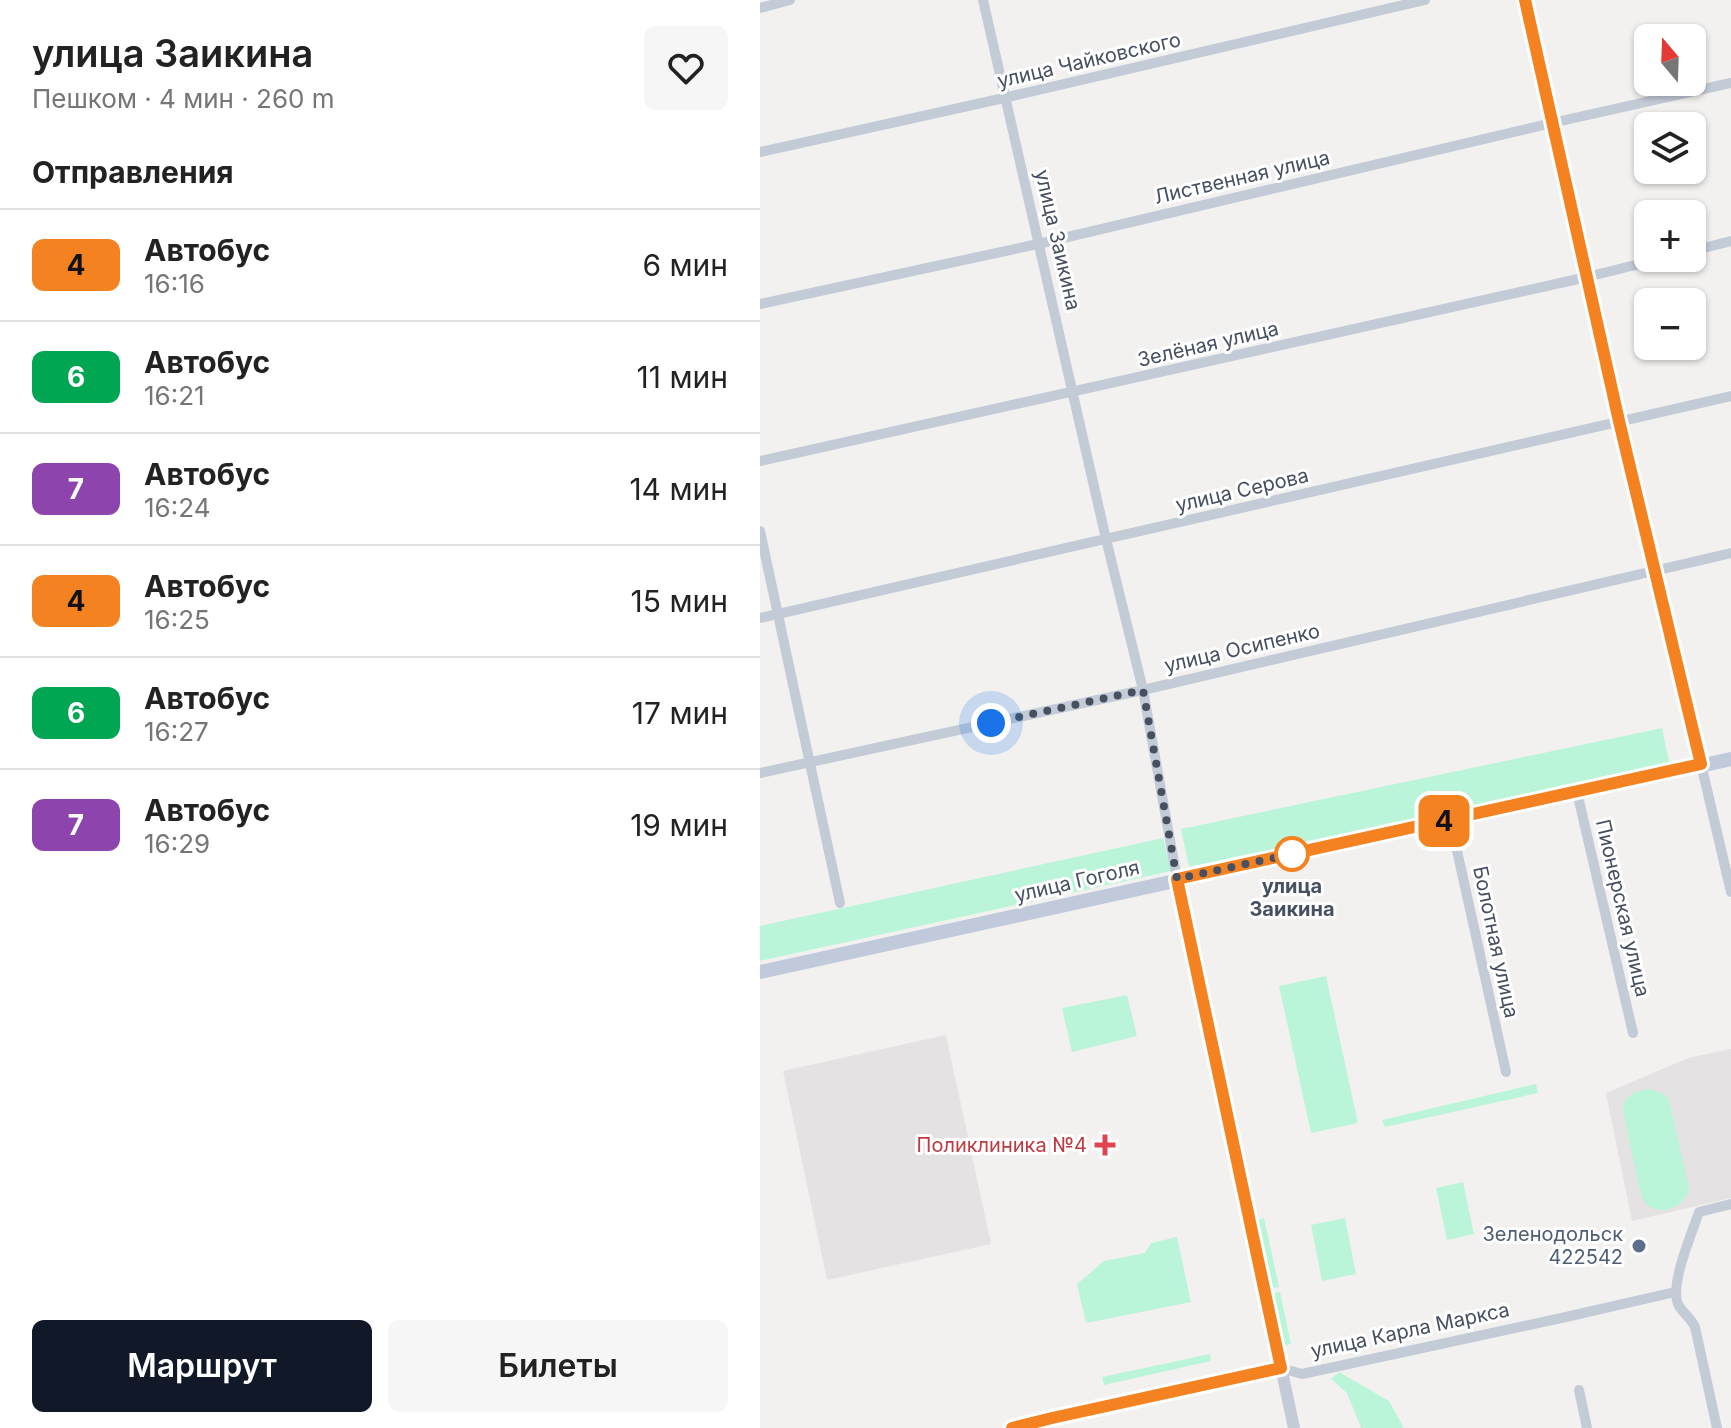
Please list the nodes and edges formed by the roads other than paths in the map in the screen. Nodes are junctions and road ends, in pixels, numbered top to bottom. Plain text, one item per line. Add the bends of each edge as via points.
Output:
1 (790, 0) edge
2 (983, 0) edge
3 (1425, 0) edge
4 (1525, 0) edge
5 (760, 8) edge
6 (1731, 83) edge
7 (1004, 98) junction
8 (1552, 123) junction
9 (760, 152) edge
10 (1731, 241) edge
11 (1038, 244) junction
12 (1706, 247) edge
13 (1634, 265) edge
14 (1587, 277) junction
15 (760, 304) edge
16 (1073, 392) junction
17 (1731, 396) edge
18 (1619, 421) junction
19 (760, 461) edge
20 (760, 531) edge
21 (1106, 539) junction
22 (1731, 553) edge
23 (1655, 571) junction
24 (778, 614) junction
25 (760, 618) edge
26 (1143, 690) junction
27 (1731, 759) edge
28 (809, 762) junction
29 (1701, 764) junction
30 (760, 773) edge
31 (1577, 792) junction
32 (1450, 819) junction
33 (1177, 879) junction
34 (1731, 892) edge
35 (840, 903) dead end
36 (760, 972) edge
37 (1633, 1033) dead end
38 (1506, 1072) dead end
39 (1731, 1204) edge
40 (1675, 1292) junction
41 (1281, 1368) junction
42 (1579, 1390) dead end
43 (1053, 1423) edge
44 (1012, 1428) edge
45 (1294, 1428) edge
46 (1587, 1428) edge
47 (1717, 1428) edge

1 - 5 street
2 - 7 street, улица Заикина
3 - 7 street, улица Чайковского
4 - 8 street
6 - 8 street, Лиственная улица
7 - 9 street, улица Чайковского
7 - 11 street, улица Заикина
8 - 11 street, Лиственная улица
8 - 14 street
10 - 12 street
11 - 15 street, Лиственная улица
11 - 16 street, улица Заикина
13 - 14 street, Зелёная улица
14 - 16 street, Зелёная улица
14 - 18 street
16 - 19 street, Зелёная улица
16 - 21 street, улица Заикина
17 - 18 street, улица Серова
18 - 21 street, улица Серова
18 - 23 street
20 - 24 street
21 - 24 street, улица Серова
21 - 26 street, улица Заикина
22 - 23 street, улица Осипенко
23 - 26 street, улица Осипенко
23 - 29 street
24 - 25 street, улица Серова
24 - 28 street
26 - 28 street, улица Осипенко
26 - 33 street, улица Заикина
27 - 29 main road, улица Гоголя
28 - 30 street, улица Осипенко
28 - 35 street
29 - 31 main road, улица Гоголя
29 - 34 street
31 - 32 main road, улица Гоголя
31 - 37 street, Пионерская улица
32 - 33 main road, улица Гоголя
32 - 38 street, Болотная улица
33 - 36 main road, улица Гоголя
33 - 41 street, улица Заикина
39 - 40 street via 1699,1212
40 - 41 street, улица Карла Маркса via 1302,1374
40 - 47 street via 1695,1327
41 - 43 street, улица Карла Маркса
41 - 45 street, улица Заикина
42 - 46 street
43 - 44 street, улица Карла Маркса

